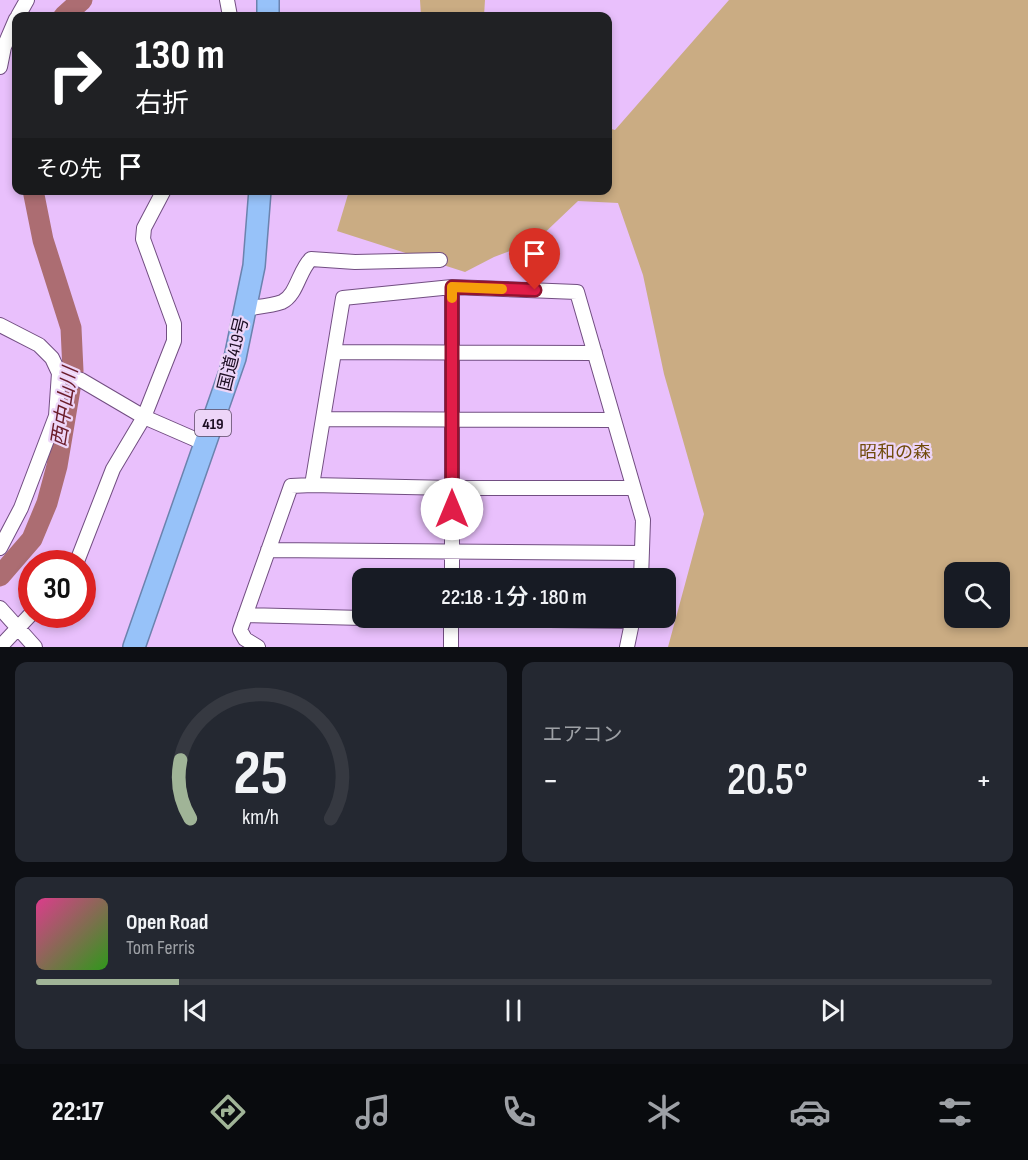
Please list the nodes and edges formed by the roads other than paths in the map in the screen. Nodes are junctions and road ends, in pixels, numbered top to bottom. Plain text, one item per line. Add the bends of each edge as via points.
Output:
1 (12, 29) edge
2 (0, 67) edge
3 (161, 195) edge
4 (260, 195) edge
5 (440, 260) dead end
6 (452, 287) junction
7 (244, 309) junction
8 (0, 326) edge
9 (334, 352) junction
10 (452, 353) junction
11 (595, 353) junction
12 (61, 374) junction
13 (144, 417) junction
14 (323, 419) junction
15 (614, 420) junction
16 (452, 421) junction
17 (206, 444) junction
18 (312, 485) junction
19 (452, 488) junction
20 (633, 488) junction
21 (0, 548) edge
22 (81, 550) edge
23 (268, 550) junction
24 (452, 552) junction
25 (642, 553) junction
26 (452, 568) edge
27 (641, 568) edge
28 (0, 608) edge
29 (245, 615) junction
30 (352, 618) edge
31 (18, 626) joint
32 (20, 628) edge
33 (451, 628) edge
34 (630, 628) edge
35 (0, 647) edge
36 (35, 647) edge
37 (134, 647) edge
38 (258, 647) edge
39 (451, 647) edge
40 (627, 647) edge

1 - 2 street
3 - 13 street via 144,228 143,239 174,324 174,341
4 - 7 highway, 国道419号 / 419 via 254,266
5 - 7 street via 311,259 303,266 289,297 282,302
6 - 9 street via 343,298
6 - 10 street
6 - 11 street via 577,292
7 - 17 highway, 国道419号 / 419 via 235,358
8 - 12 street via 39,345
9 - 10 street
9 - 14 street
10 - 11 street
10 - 16 street
11 - 15 street
12 - 13 street via 81,380
12 - 21 street via 56,416 21,508
13 - 17 street
13 - 22 street via 113,469
14 - 16 street
14 - 18 street
15 - 16 street
15 - 20 street
16 - 19 street
17 - 37 highway, 国道419号 / 419
18 - 19 street
18 - 23 street via 291,486
19 - 20 street
19 - 24 street
20 - 25 street via 643,520
23 - 24 street
23 - 29 street
24 - 25 street
24 - 26 street
25 - 27 street
28 - 31 street
29 - 30 street
29 - 38 street via 240,630 245,639
31 - 35 street
32 - 36 street
33 - 39 street
34 - 40 street

